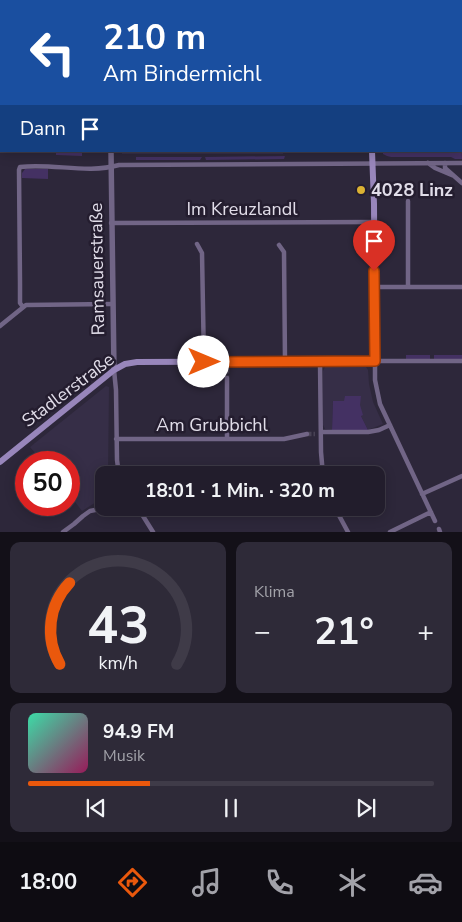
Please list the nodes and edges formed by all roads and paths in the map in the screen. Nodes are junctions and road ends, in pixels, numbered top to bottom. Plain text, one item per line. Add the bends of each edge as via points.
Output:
1 (111, 152) edge
2 (372, 152) edge
3 (428, 163) junction
4 (445, 163) junction
5 (462, 163) edge
6 (372, 164) junction
7 (111, 167) junction
8 (454, 176) junction
9 (462, 183) edge
10 (408, 201) dead end
11 (374, 222) junction
12 (111, 223) junction
13 (197, 244) dead end
14 (279, 245) dead end
15 (462, 286) edge
16 (375, 287) junction
17 (408, 287) junction
18 (112, 304) junction
19 (22, 307) junction
20 (0, 326) edge
21 (285, 361) junction
22 (320, 361) junction
23 (375, 361) junction
24 (462, 361) edge
25 (204, 362) junction
26 (114, 370) junction
27 (227, 378) tunnel mouth
28 (390, 425) junction
29 (319, 433) junction
30 (307, 434) tunnel mouth
31 (116, 439) junction
32 (227, 439) junction
33 (0, 462) edge
34 (117, 466) edge
35 (322, 466) edge
36 (462, 476) edge
37 (422, 494) junction
38 (95, 510) edge
39 (431, 512) junction
40 (143, 516) edge
41 (339, 516) edge
42 (435, 521) dead end
43 (63, 532) edge
44 (153, 532) edge
45 (348, 532) edge
46 (390, 532) edge

1 - 7 street, Ramsauerstraße
2 - 6 main road
3 - 4 street
3 - 6 street
3 - 8 street
4 - 5 street
4 - 8 street via 445,168
6 - 7 street
6 - 11 main road
7 - 12 street, Ramsauerstraße
7 - 19 street via 20,168
8 - 9 street
10 - 17 street
11 - 12 street, Im Kreuzlandl
11 - 16 main road
12 - 18 street, Ramsauerstraße
13 - 25 street via 202,253
14 - 21 street via 284,252
15 - 17 street
16 - 17 street
16 - 23 main road
18 - 19 street via 30,304
18 - 26 street, Ramsauerstraße
19 - 20 street
21 - 22 main road, Stadlerstraße
21 - 25 main road, Stadlerstraße
22 - 23 main road, Stadlerstraße
22 - 29 street
23 - 24 street, Stadlerstraße
23 - 28 street via 377,392
25 - 26 main road, Stadlerstraße via 131,363
26 - 31 street, Ramsauerstraße
26 - 33 main road, Stadlerstraße
27 - 32 street
28 - 29 street via 368,432
28 - 37 street
29 - 35 street
30 - 32 street, Am Grubbichl via 284,439
31 - 32 street, Am Grubbichl
31 - 34 street, Ramsauerstraße
36 - 37 street
37 - 39 street
38 - 43 street
39 - 42 street
39 - 46 street
40 - 44 street
41 - 45 street

